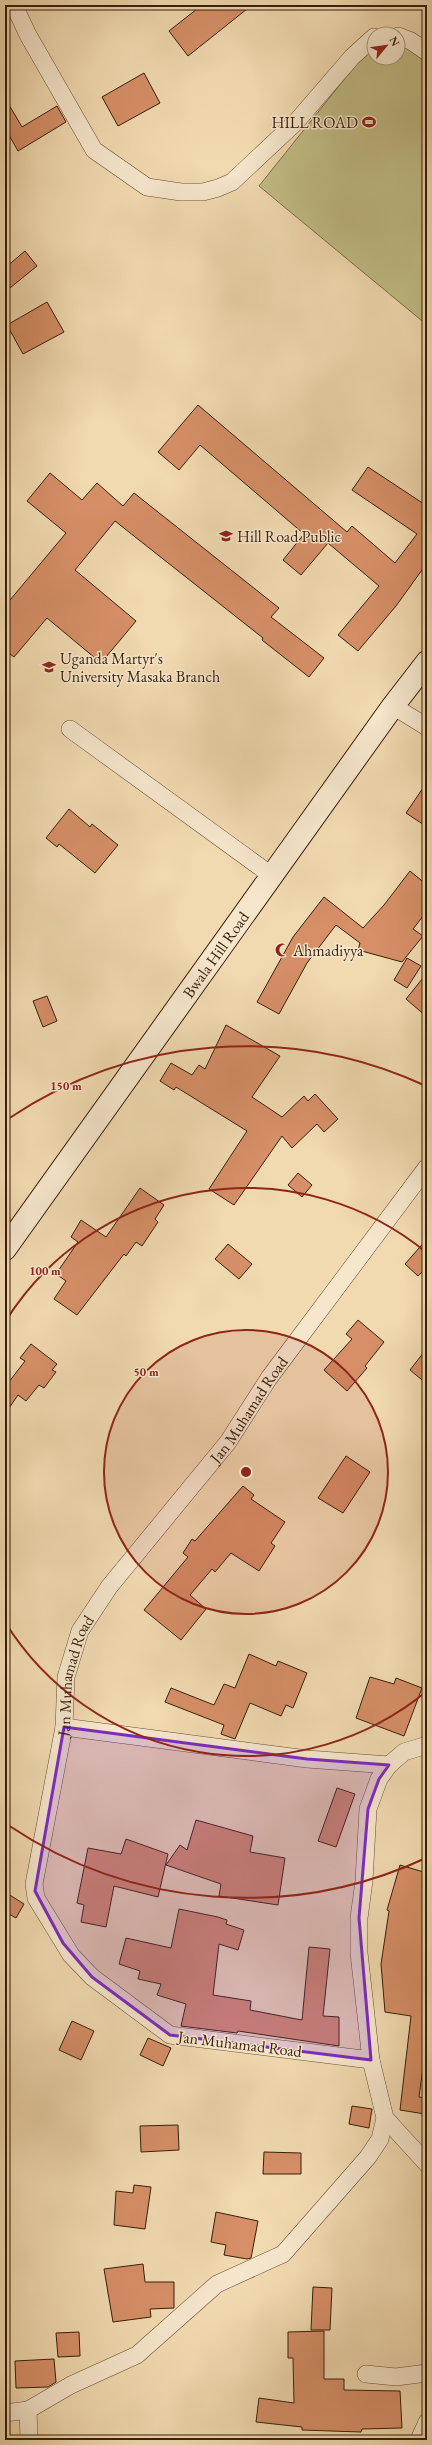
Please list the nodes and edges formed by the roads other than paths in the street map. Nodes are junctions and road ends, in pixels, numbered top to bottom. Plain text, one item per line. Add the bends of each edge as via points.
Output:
1 (14, 5) edge
2 (28, 5) edge
3 (28, 35) junction
4 (406, 39) edge
5 (366, 44) edge
6 (427, 52) edge
7 (427, 662) edge
8 (393, 706) junction
9 (427, 727) edge
10 (70, 729) dead end
11 (271, 875) junction
12 (427, 1167) edge
13 (5, 1249) edge
14 (64, 1727) junction
15 (427, 1745) edge
16 (389, 1765) junction
17 (371, 2060) junction
18 (384, 2118) junction
19 (427, 2164) edge
20 (427, 2373) edge
21 (366, 2374) dead end
22 (28, 2410) junction
23 (5, 2413) edge
24 (427, 2422) edge
25 (29, 2440) edge
26 (420, 2440) edge

1 - 3 street
2 - 3 street
3 - 5 street via 94,150 147,187 181,192 203,192 232,182 296,122
4 - 6 street
7 - 8 street, Bwala Hill Road
8 - 9 street
8 - 11 street, Bwala Hill Road
10 - 11 street
11 - 13 street, Bwala Hill Road
12 - 14 street, Jan Muhamad Road via 269,1378 228,1442 190,1486 101,1600 80,1631 66,1677
14 - 16 street via 307,1759
14 - 17 street, Jan Muhamad Road via 35,1891 36,1898 63,1943 92,1977 170,2035
15 - 16 street via 404,1752
16 - 17 street via 379,1779 368,1809 359,1918
17 - 18 street
18 - 19 street
18 - 22 street via 380,2139 368,2158 283,2254 217,2284 137,2355 71,2385
20 - 21 street via 396,2377
22 - 23 street
22 - 25 street
24 - 26 street

